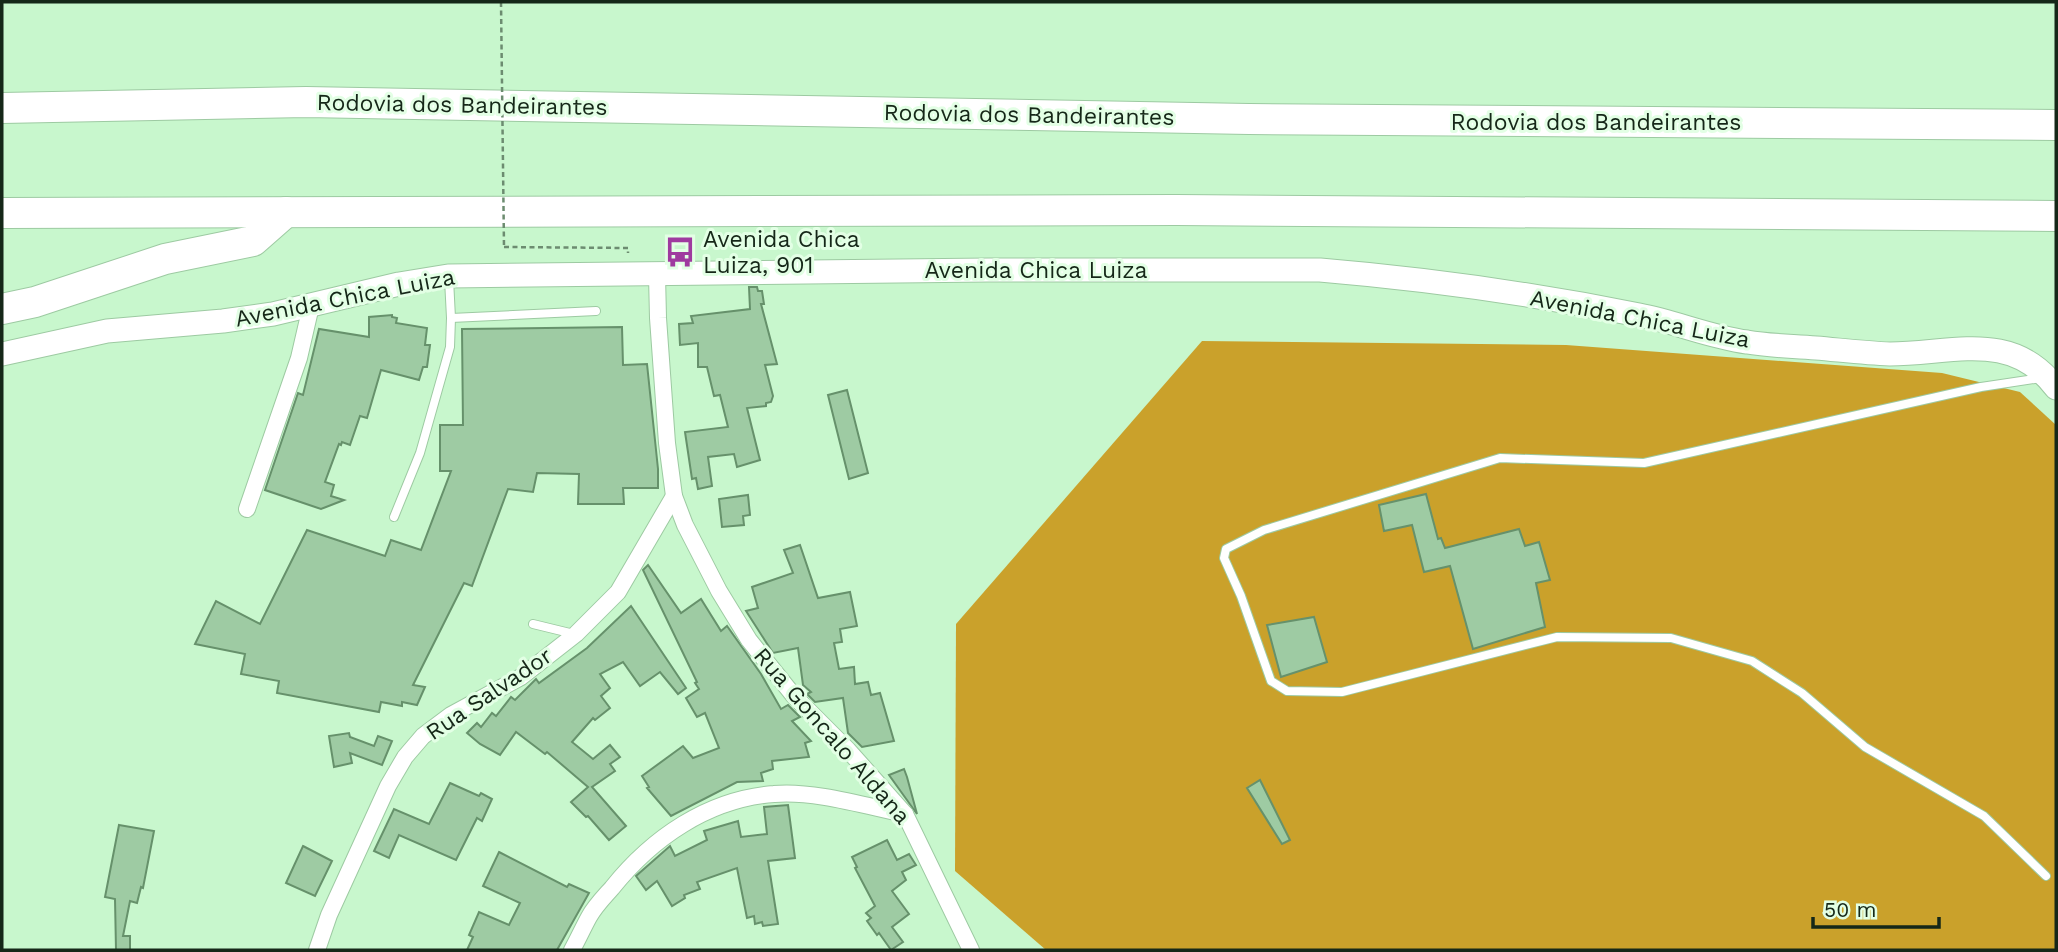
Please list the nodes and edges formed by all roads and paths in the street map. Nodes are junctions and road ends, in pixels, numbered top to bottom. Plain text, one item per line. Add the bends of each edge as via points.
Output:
1 (501, 2) edge
2 (2, 108) edge
3 (2056, 125) edge
4 (286, 212) junction
5 (2, 213) edge
6 (2056, 216) edge
7 (628, 248) dead end
8 (657, 275) junction
9 (448, 276) junction
10 (310, 306) junction
11 (2, 309) edge
12 (596, 311) dead end
13 (451, 318) junction
14 (2, 354) edge
15 (2052, 383) edge
16 (674, 496) junction
17 (247, 509) dead end
18 (394, 517) dead end
19 (533, 624) dead end
20 (576, 634) junction
21 (905, 814) junction
22 (2046, 876) dead end
23 (317, 950) edge
24 (572, 950) edge
25 (971, 950) edge

1 - 7 path, bridge via 503,247
2 - 3 highway, Rodovia dos Bandeirantes via 306,102 1235,119
4 - 5 highway
4 - 6 highway via 1176,210
4 - 11 highway via 253,240 164,259
8 - 9 main road, Avenida Chica Luiza
8 - 15 main road, Avenida Chica Luiza via 989,270 1349,272 1552,299 1747,342 1886,354 1997,351 2027,360
8 - 16 street, Rua Goncalo Aldana
9 - 10 main road, Avenida Chica Luiza
9 - 13 lane
10 - 14 main road, Avenida Chica Luiza via 223,321 107,331
10 - 17 street via 295,370
12 - 13 lane
13 - 18 lane via 450,347 438,394
15 - 22 lane via 1981,387 1644,463 1500,458 1264,530 1226,549 1224,558 1271,681 1287,691 1342,692 1557,637 1671,638 1752,660 1802,693 1866,747 1984,817
16 - 20 street, Rua Salvador via 618,592
16 - 21 street, Rua Goncalo Aldana via 719,591 749,640 794,696
19 - 20 lane
20 - 23 street, Rua Salvador via 521,677 422,736 388,786
21 - 24 street via 776,793 714,808 666,834 630,865 590,914
21 - 25 street, Rua Goncalo Aldana

